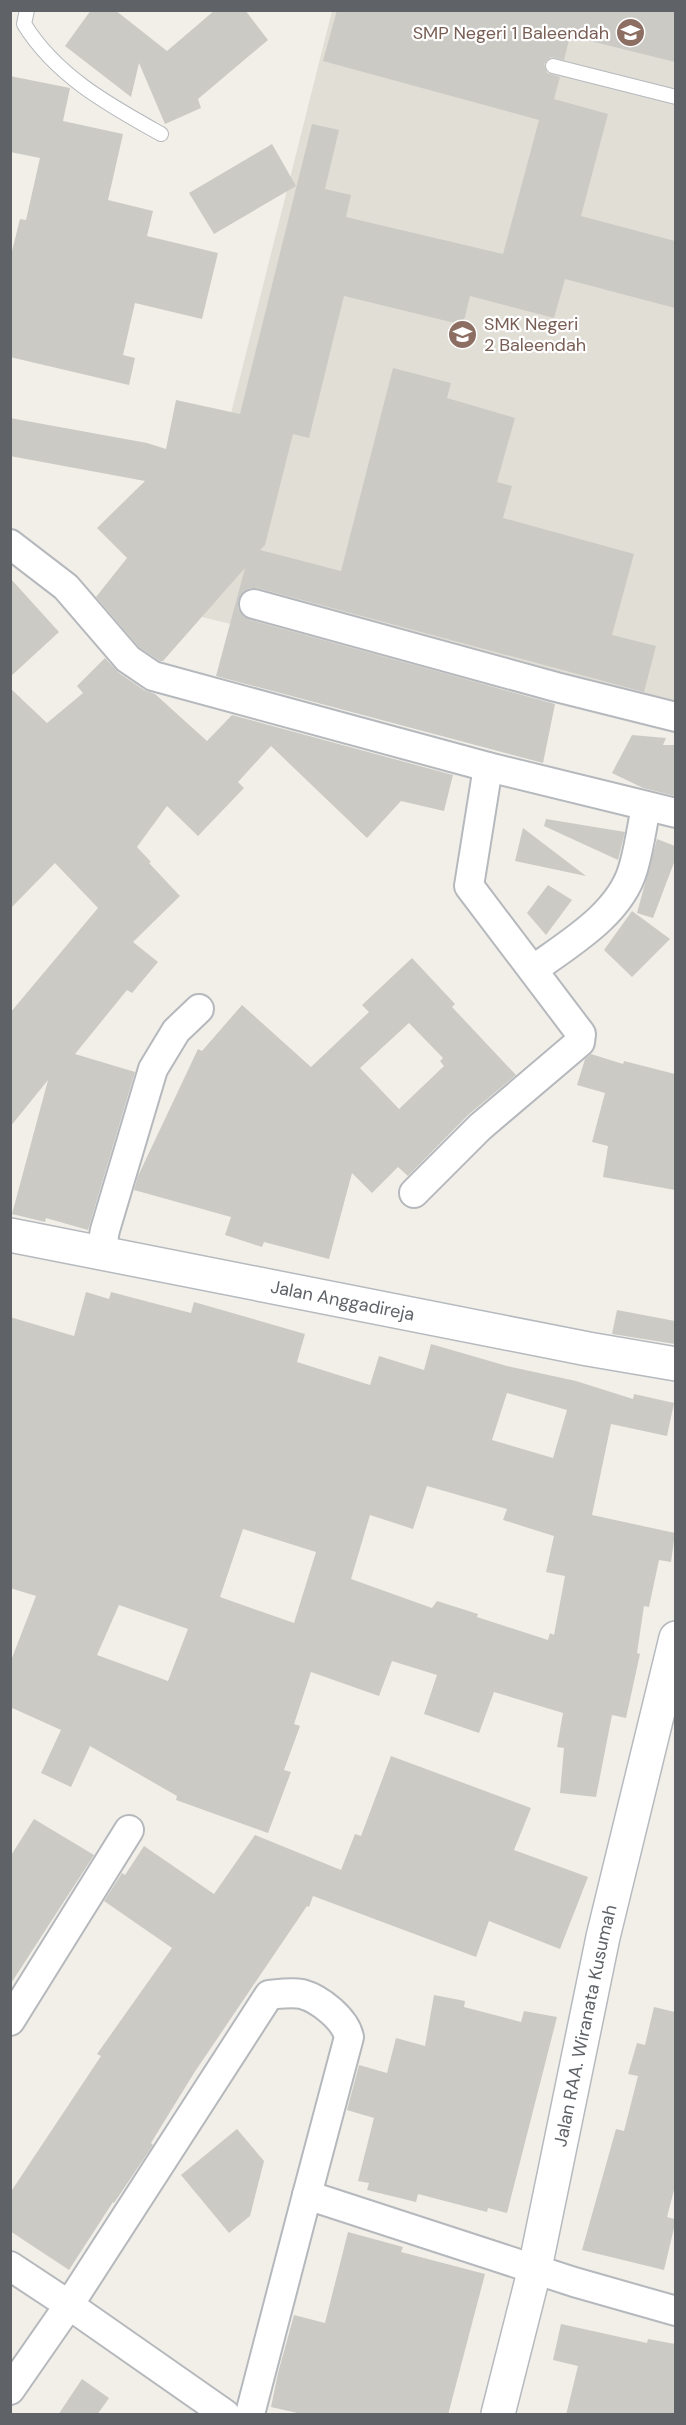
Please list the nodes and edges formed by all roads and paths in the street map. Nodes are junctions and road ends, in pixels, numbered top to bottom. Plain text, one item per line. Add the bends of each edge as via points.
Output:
1 (21, 20) edge
2 (553, 66) dead end
3 (675, 97) edge
4 (161, 134) dead end
5 (10, 544) edge
6 (254, 604) dead end
7 (675, 717) edge
8 (488, 767) junction
9 (646, 806) junction
10 (675, 813) edge
11 (534, 969) junction
12 (199, 1009) dead end
13 (414, 1193) dead end
14 (10, 1235) edge
15 (101, 1252) junction
16 (675, 1364) edge
17 (675, 1638) edge
18 (129, 1830) dead end
19 (10, 2021) edge
20 (307, 2196) junction
21 (10, 2266) edge
22 (535, 2268) junction
23 (69, 2305) junction
24 (675, 2311) edge
25 (10, 2390) edge
26 (225, 2415) edge
27 (250, 2415) edge
28 (498, 2415) edge

1 - 4 lane via 36,44 68,76
2 - 3 lane
5 - 8 street via 66,587 128,659 153,676
6 - 7 street
8 - 9 street
8 - 11 street via 469,886
9 - 10 street
9 - 11 street via 633,870 616,902
11 - 13 street via 581,1034 579,1042 480,1126
12 - 15 street via 176,1031 153,1069
14 - 15 main road, Jalan Anggadireja
15 - 16 main road, Jalan Anggadireja
17 - 22 main road, Jalan RAA. Wiranata Kusumah via 603,1937
18 - 19 street
20 - 22 street
20 - 23 street via 349,2037 347,2026 333,2012 303,1994 269,1995
20 - 27 street
21 - 23 street
22 - 24 street
22 - 28 main road, Jalan RAA. Wiranata Kusumah
23 - 25 street
23 - 26 street

